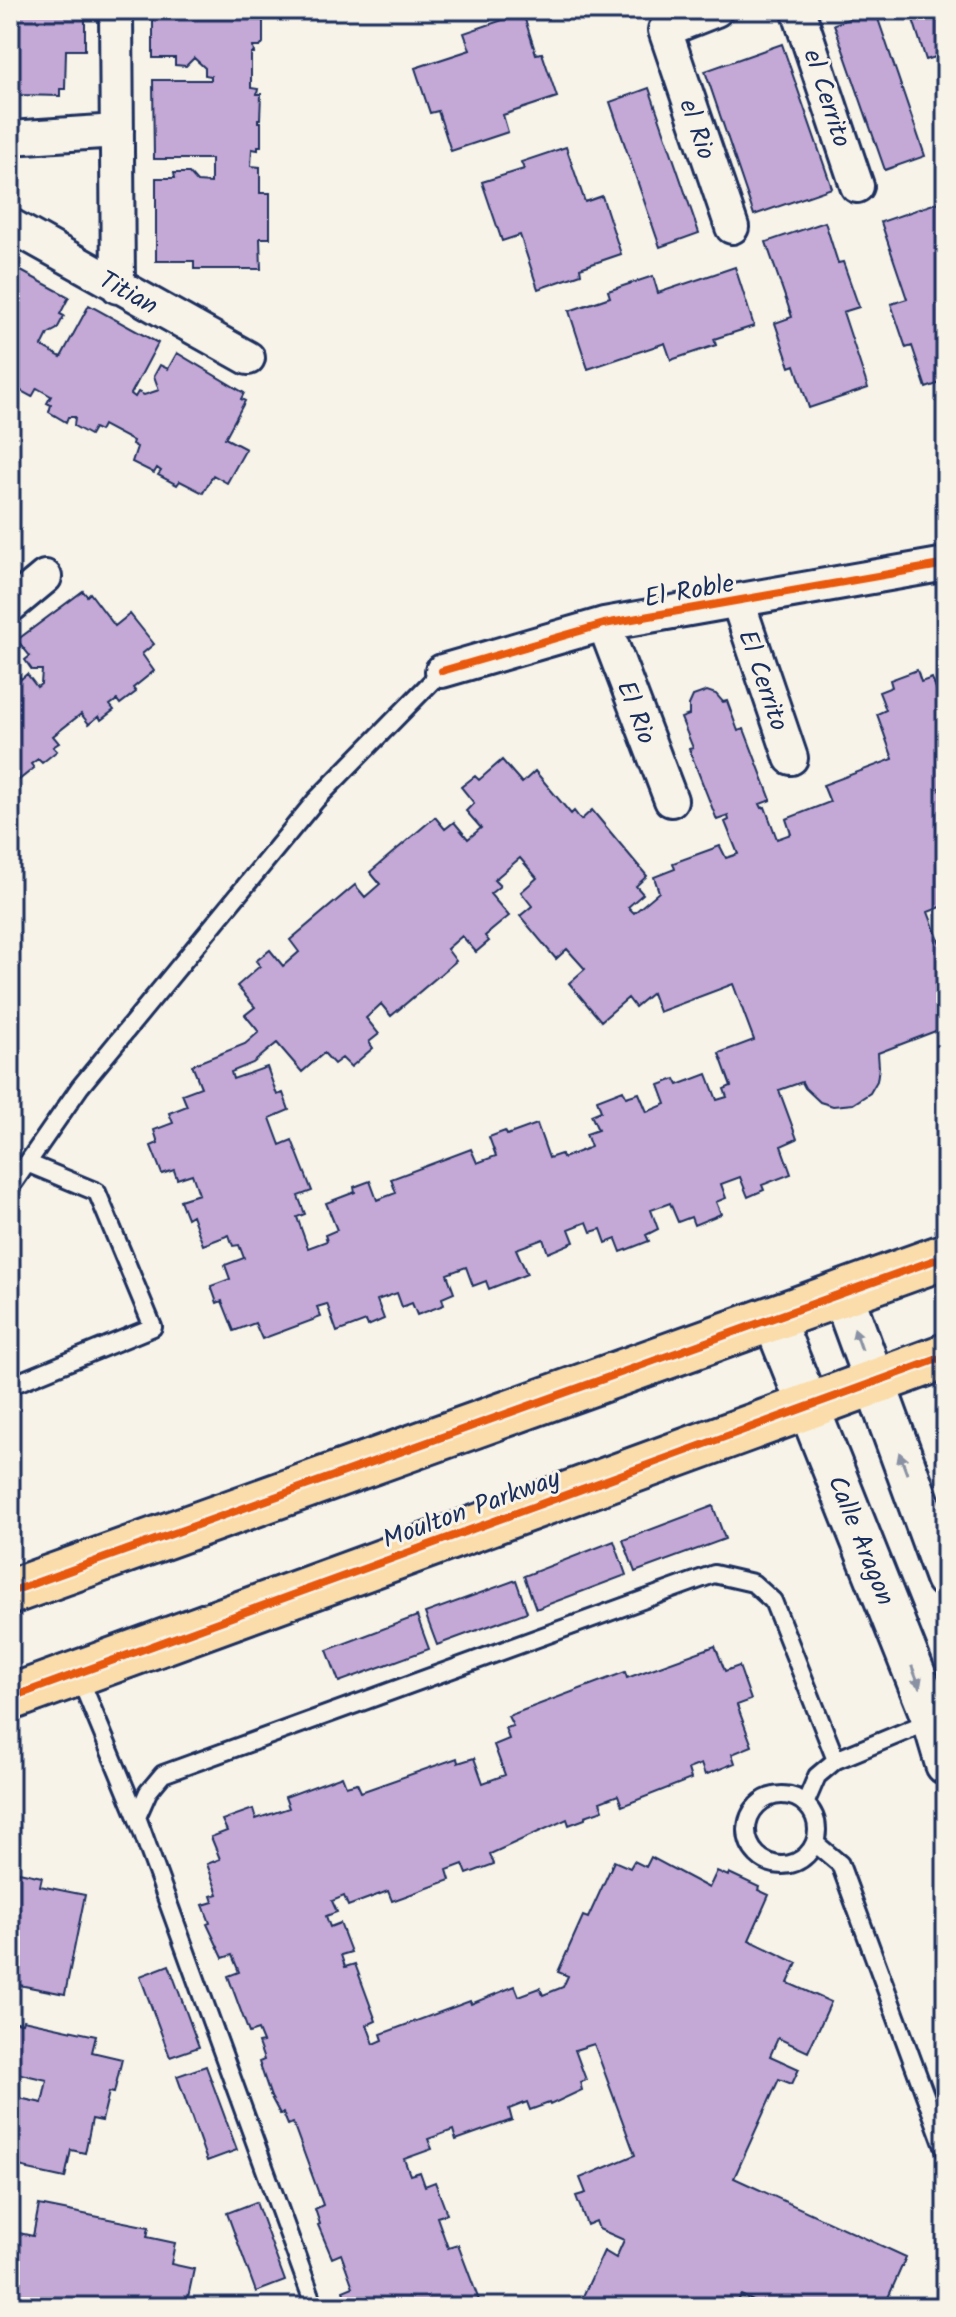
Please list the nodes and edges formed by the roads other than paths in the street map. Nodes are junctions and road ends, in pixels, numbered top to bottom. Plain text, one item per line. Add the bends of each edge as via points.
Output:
1 (116, 10) edge
2 (716, 10) edge
3 (798, 10) edge
4 (117, 131) junction
5 (10, 138) edge
6 (857, 186) dead end
7 (10, 225) edge
8 (732, 227) dead end
9 (118, 287) junction
10 (248, 358) dead end
11 (946, 564) edge
12 (45, 577) dead end
13 (738, 602) junction
14 (10, 606) edge
15 (604, 624) junction
16 (442, 671) joint
17 (791, 758) dead end
18 (671, 800) dead end
19 (27, 1163) junction
20 (10, 1188) edge
21 (946, 1256) edge
22 (842, 1293) junction
23 (773, 1318) junction
24 (946, 1356) edge
25 (19, 1382) dead end
26 (874, 1384) junction
27 (809, 1406) junction
28 (946, 1578) edge
29 (10, 1592) edge
30 (78, 1673) junction
31 (10, 1698) edge
32 (940, 1717) edge
33 (836, 1760) junction
34 (946, 1764) edge
35 (805, 1804) junction
36 (137, 1817) junction
37 (815, 1843) junction
38 (946, 2152) edge
39 (315, 2307) edge

1 - 4 street
2 - 8 street, el Rio via 665,30
3 - 6 street, el Cerrito
4 - 5 street
4 - 9 street
7 - 9 street, Titian
9 - 10 street, Titian
11 - 13 street, El Roble
12 - 14 street
13 - 15 street, El Roble
13 - 17 street, El Cerrito
15 - 16 street, El Roble
15 - 18 street, El Rio
16 - 19 lane via 316,800 80,1087
19 - 20 lane
19 - 25 lane via 97,1192 153,1327
21 - 22 main road
22 - 23 main road
26 -> 22 street
23 - 27 street, Calle Aragon
23 - 29 main road
24 - 26 main road, Moulton Parkway
26 - 27 main road, Moulton Parkway
28 -> 26 street
27 - 30 main road, Moulton Parkway
27 -> 32 street, Calle Aragon
30 - 31 main road, Moulton Parkway
30 - 36 lane
32 - 33 lane
32 - 34 street, Calle Aragon
33 - 35 lane via 817,1776
33 - 36 lane via 773,1601 753,1583 714,1574 163,1774
35 - 37 lane via 817,1829
35 - 37 lane via 780,1795 767,1799 756,1806 746,1832 758,1856 770,1863 796,1862
36 - 39 lane
37 - 38 lane via 840,1864

